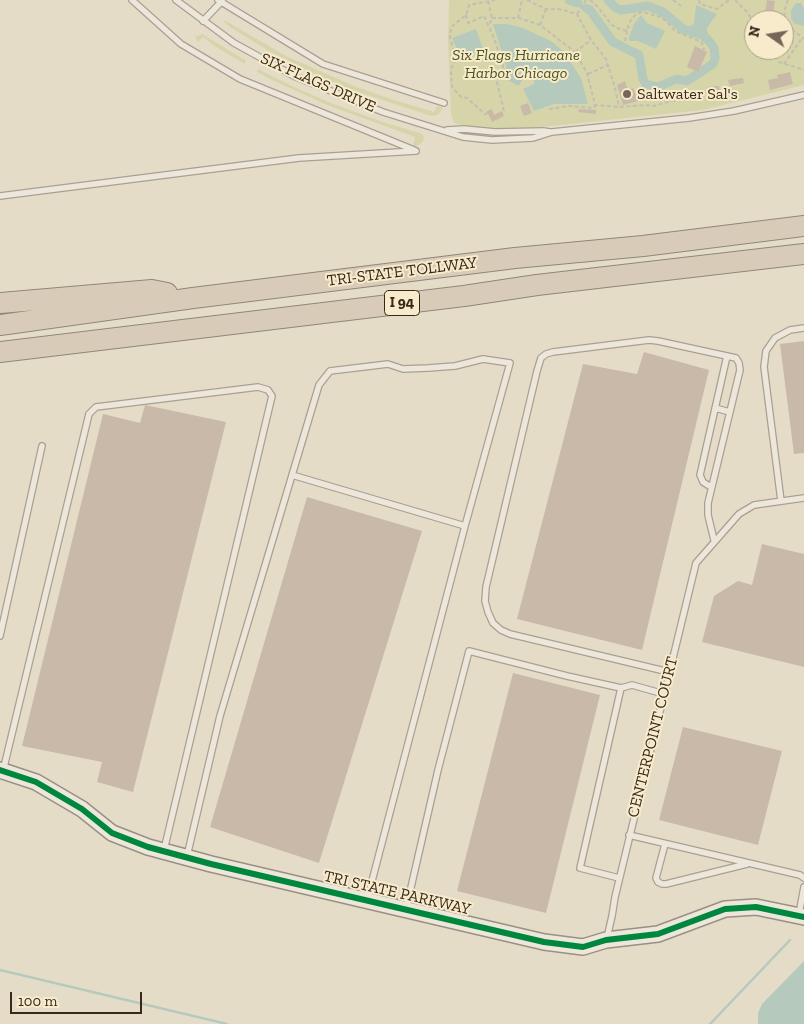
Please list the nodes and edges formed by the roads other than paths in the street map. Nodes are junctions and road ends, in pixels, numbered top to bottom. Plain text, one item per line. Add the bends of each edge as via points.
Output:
1 (132, 0) edge
2 (176, 0) edge
3 (221, 1) edge
4 (203, 21) junction
5 (804, 94) edge
6 (444, 103) dead end
7 (0, 196) edge
8 (804, 226) edge
9 (804, 254) edge
10 (193, 298) junction
11 (0, 304) edge
12 (0, 325) edge
13 (804, 328) edge
14 (0, 352) edge
15 (727, 356) junction
16 (715, 408) junction
17 (730, 412) junction
18 (42, 446) dead end
19 (292, 475) junction
20 (711, 486) junction
21 (804, 498) edge
22 (780, 501) junction
23 (464, 526) junction
24 (714, 540) junction
25 (0, 636) edge
26 (669, 672) junction
27 (621, 688) junction
28 (664, 694) junction
29 (1, 771) edge
30 (629, 835) junction
31 (665, 844) junction
32 (164, 851) junction
33 (186, 858) junction
34 (749, 863) junction
35 (619, 878) junction
36 (804, 878) edge
37 (804, 887) edge
38 (367, 900) junction
39 (406, 909) junction
40 (801, 917) edge
41 (606, 940) junction

1 - 7 lane via 181,44 240,79 416,151 299,158
2 - 4 lane, SIX FLAGS DRIVE
3 - 4 lane
3 - 6 lane via 323,64
4 - 5 lane, SIX FLAGS DRIVE via 234,43 294,76 383,112 445,130 552,132 725,113
8 - 10 highway, TRI-STATE TOLLWAY / I 94
9 - 14 highway, TRI-STATE TOLLWAY / I 94
10 - 11 highway via 152,290
10 - 12 highway, TRI-STATE TOLLWAY / I 94
13 - 22 lane via 790,330 775,338 766,350 764,367
15 - 16 lane
15 - 17 lane via 736,358 740,370
15 - 26 lane via 649,340 553,352 541,358 486,587 488,612 493,623 506,632
16 - 17 lane
16 - 20 lane via 700,475 703,482
17 - 20 lane
18 - 25 lane
19 - 23 lane
19 - 23 lane via 319,385 330,371 388,364 403,369 446,366 484,359 510,363
19 - 33 lane via 220,716
20 - 24 lane via 708,515
21 - 22 lane, CENTERPOINT COURT
22 - 24 lane, CENTERPOINT COURT via 754,504 739,514
23 - 38 lane
24 - 26 lane, CENTERPOINT COURT via 696,563
26 - 28 lane, CENTERPOINT COURT
27 - 28 lane via 632,685
27 - 35 lane via 580,868
27 - 39 lane via 469,652
28 - 30 lane, CENTERPOINT COURT
29 - 32 street, TRI STATE PARKWAY via 36,782 82,809 112,834
29 - 32 lane via 89,414 96,407 258,387 268,390 272,396
30 - 31 lane
30 - 35 lane, CENTERPOINT COURT
31 - 34 lane
31 - 34 lane via 656,878 662,884
32 - 33 street, TRI STATE PARKWAY
33 - 38 street, TRI STATE PARKWAY
34 - 36 lane via 800,874
35 - 41 lane, CENTERPOINT COURT
37 - 40 lane
38 - 39 street, TRI STATE PARKWAY
39 - 41 street, TRI STATE PARKWAY via 544,942 583,947
40 - 41 street, TRI STATE PARKWAY via 756,907 725,909 658,934

